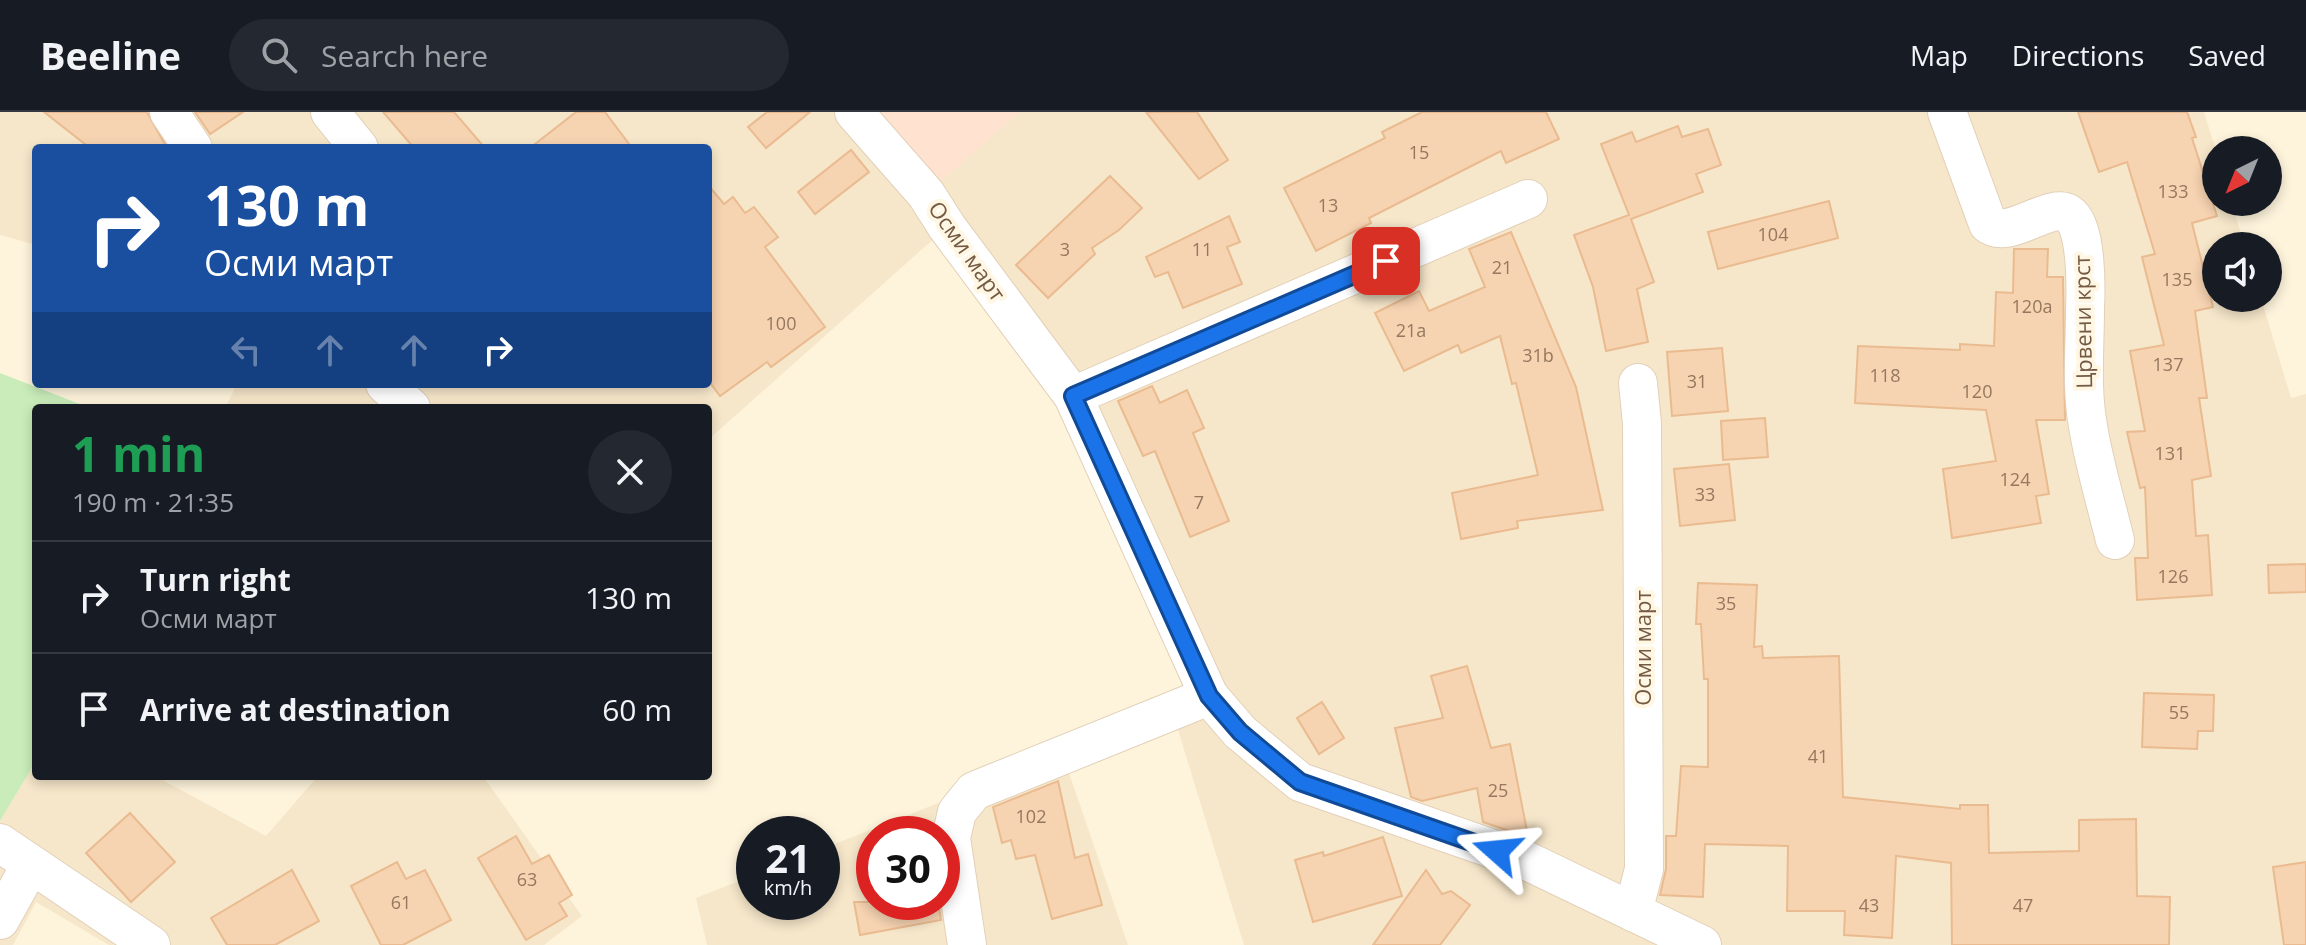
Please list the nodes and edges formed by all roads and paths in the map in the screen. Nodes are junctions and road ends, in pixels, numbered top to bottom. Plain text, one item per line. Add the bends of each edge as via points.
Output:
1 (169, 112) edge
2 (330, 112) edge
3 (854, 112) edge
4 (1947, 112) edge
5 (190, 144) edge
6 (356, 144) edge
7 (1528, 199) dead end
8 (1638, 383) dead end
9 (389, 388) edge
10 (1073, 396) junction
11 (407, 404) edge
12 (2115, 540) dead end
13 (1209, 696) junction
14 (0, 843) edge
15 (30, 866) junction
16 (1633, 912) junction
17 (0, 920) edge
18 (151, 945) edge
19 (967, 945) edge
20 (1702, 945) edge

1 - 5 street
2 - 6 street
3 - 10 street, Осми март via 926,194
4 - 12 street, Црвени крст via 1993,229 2060,211 2070,214 2078,226 2086,286 2087,426
7 - 10 street
8 - 16 street, Осми март via 1644,869
9 - 11 street
10 - 13 street, Осми март
13 - 16 street, Осми март via 1240,732 1300,782 1525,860
13 - 19 street via 974,791 957,812 951,838
14 - 15 street
15 - 17 street
15 - 18 street
16 - 20 street, Осми март

